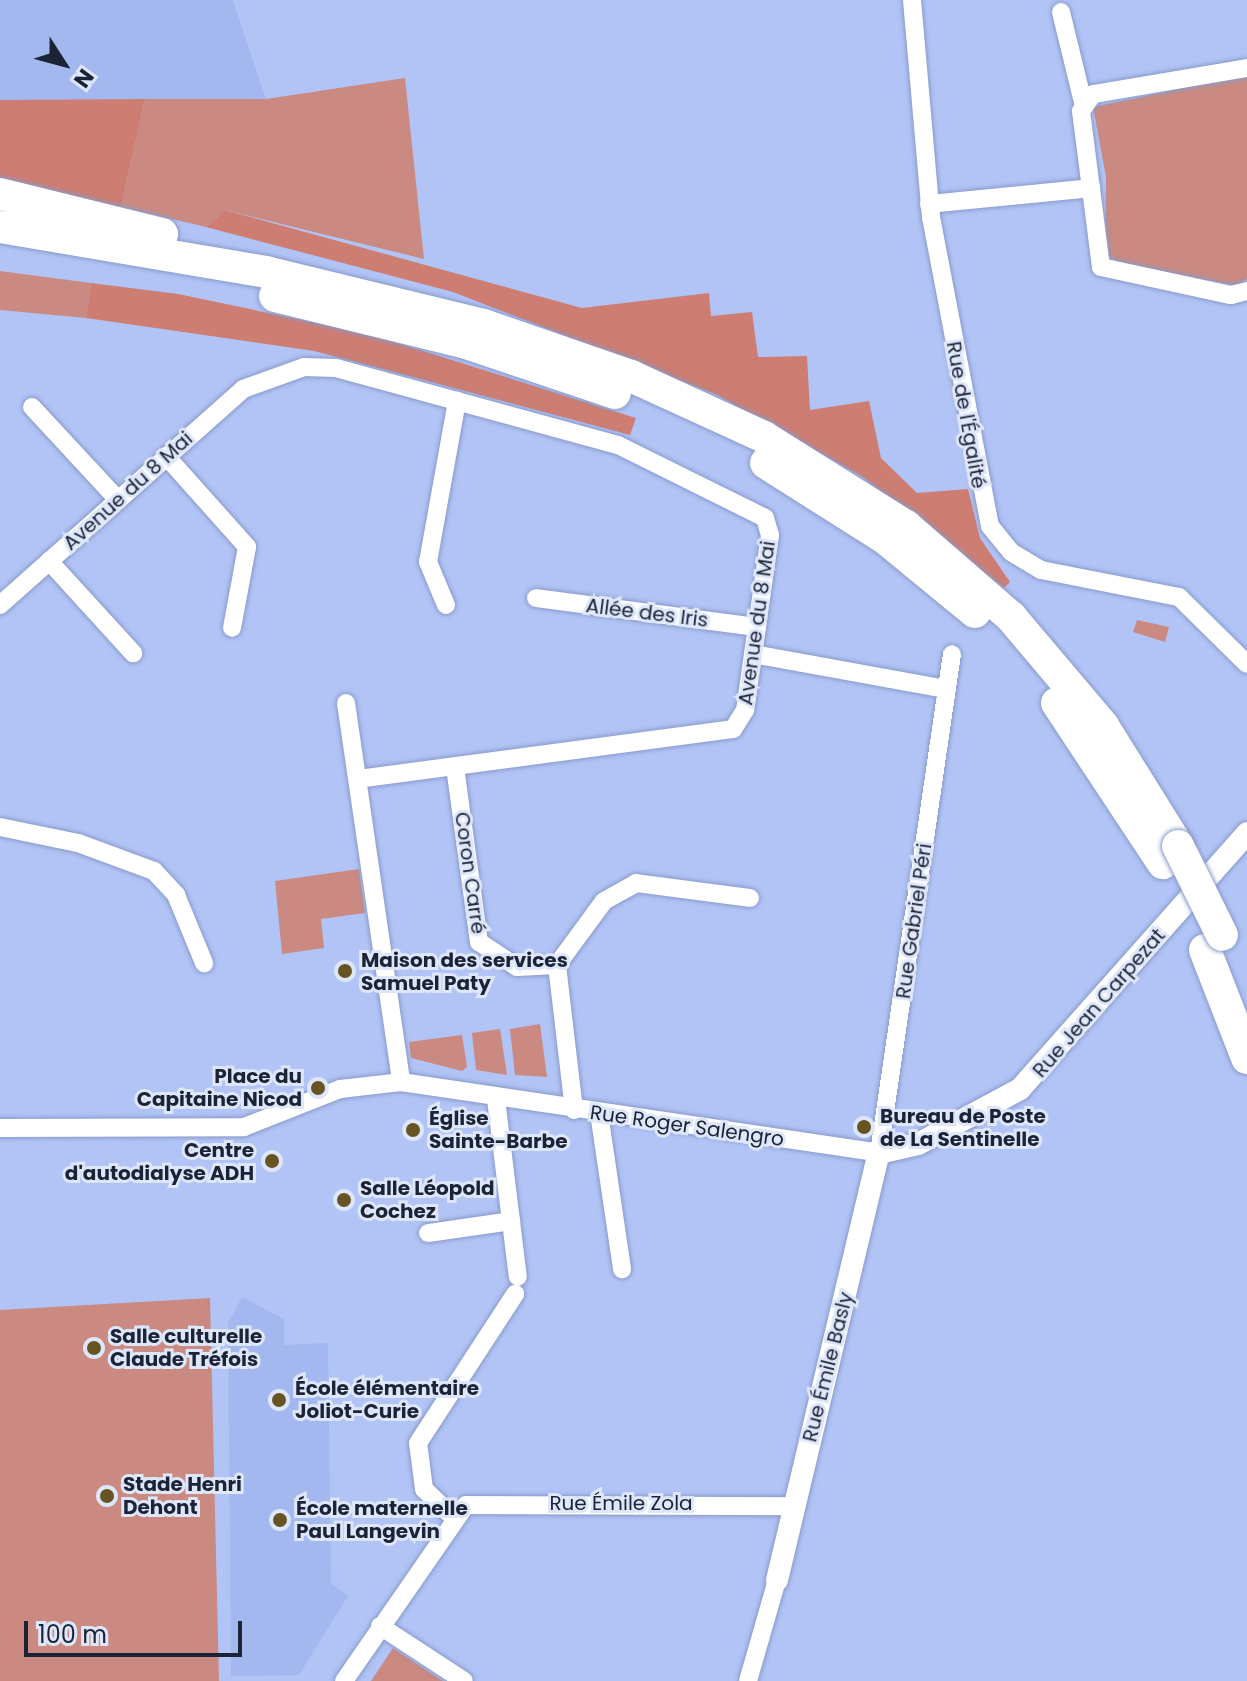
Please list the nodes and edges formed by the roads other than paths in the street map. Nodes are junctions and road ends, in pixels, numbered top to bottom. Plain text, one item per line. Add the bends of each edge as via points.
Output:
1 (912, 0) edge
2 (1061, 12) dead end
3 (1247, 68) edge
4 (1083, 102) junction
5 (1091, 188) junction
6 (0, 194) edge
7 (929, 204) junction
8 (0, 227) edge
9 (0, 249) edge
10 (348, 290) junction
11 (1247, 291) edge
12 (457, 401) junction
13 (32, 407) dead end
14 (166, 456) junction
15 (118, 500) junction
16 (49, 561) junction
17 (536, 598) dead end
18 (0, 605) edge
19 (446, 605) dead end
20 (757, 627) junction
21 (232, 628) dead end
22 (133, 653) dead end
23 (753, 654) junction
24 (952, 654) dead end
25 (1247, 664) edge
26 (946, 689) junction
27 (346, 703) dead end
28 (455, 767) junction
29 (358, 779) junction
30 (0, 827) edge
31 (1247, 833) edge
32 (1171, 855) junction
33 (750, 898) dead end
34 (1213, 942) junction
35 (204, 963) dead end
36 (557, 965) junction
37 (1247, 995) edge
38 (1247, 1058) edge
39 (401, 1082) junction
40 (496, 1099) junction
41 (574, 1110) junction
42 (599, 1113) junction
43 (0, 1128) edge
44 (879, 1153) junction
45 (511, 1221) junction
46 (428, 1233) dead end
47 (622, 1269) dead end
48 (795, 1506) junction
49 (453, 1517) junction
50 (777, 1580) joint
51 (380, 1626) junction
52 (344, 1681) edge
53 (464, 1681) edge
54 (748, 1681) edge

1 - 7 street, Rue de l'Égalité
2 - 4 street
3 - 4 street via 1093,94
4 - 5 street
5 - 7 street
5 - 11 street via 1095,258 1105,270 1231,295
6 - 10 highway via 295,266
7 - 25 street, Rue de l'Égalité via 982,505 995,534 1041,570 1179,597
8 - 10 highway
9 - 32 highway via 266,294 466,343 632,400 761,460 886,539 994,631 1078,730
10 - 32 highway via 499,329 620,371 746,427 850,486 940,553 1030,638 1103,726
12 - 14 street, Avenue du 8 Mai via 336,368 292,369 243,389
12 - 19 street via 428,562
12 - 20 street, Avenue du 8 Mai via 618,445 752,506 770,535
13 - 15 street
14 - 15 street, Avenue du 8 Mai
14 - 21 street via 247,547
15 - 16 street, Avenue du 8 Mai
16 - 18 street, Avenue du 8 Mai
16 - 22 street
17 - 20 street, Allée des Iris
20 - 23 street, Avenue du 8 Mai
23 - 26 street
23 - 28 street, Avenue du 8 Mai via 745,710 733,729
24 - 26 street, Rue Gabriel Péri
26 - 44 street, Rue Gabriel Péri
27 - 29 street
28 - 29 street, Avenue du 8 Mai
28 - 36 street, Coron Carré via 479,942 517,967
29 - 39 street
30 - 35 street via 91,847 154,871 176,895
31 - 44 street, Rue Jean Carpezat via 1020,1089 911,1147
32 - 34 highway
33 - 36 street via 630,884 604,901
34 - 37 highway
34 - 38 highway
36 - 41 street
39 - 40 street, Rue Roger Salengro
39 - 43 street, Rue Roger Salengro via 340,1089 244,1127
40 - 41 street, Rue Roger Salengro
40 - 45 street
41 - 42 street, Rue Roger Salengro
42 - 44 street, Rue Roger Salengro
42 - 47 street
44 - 48 street, Rue Émile Basly
45 - 46 street
45 - 49 street via 516,1286 418,1443 424,1489
48 - 49 street, Rue Émile Zola via 478,1503
48 - 50 street, Rue Émile Basly
49 - 51 street
50 - 54 street
51 - 52 street
51 - 53 street

